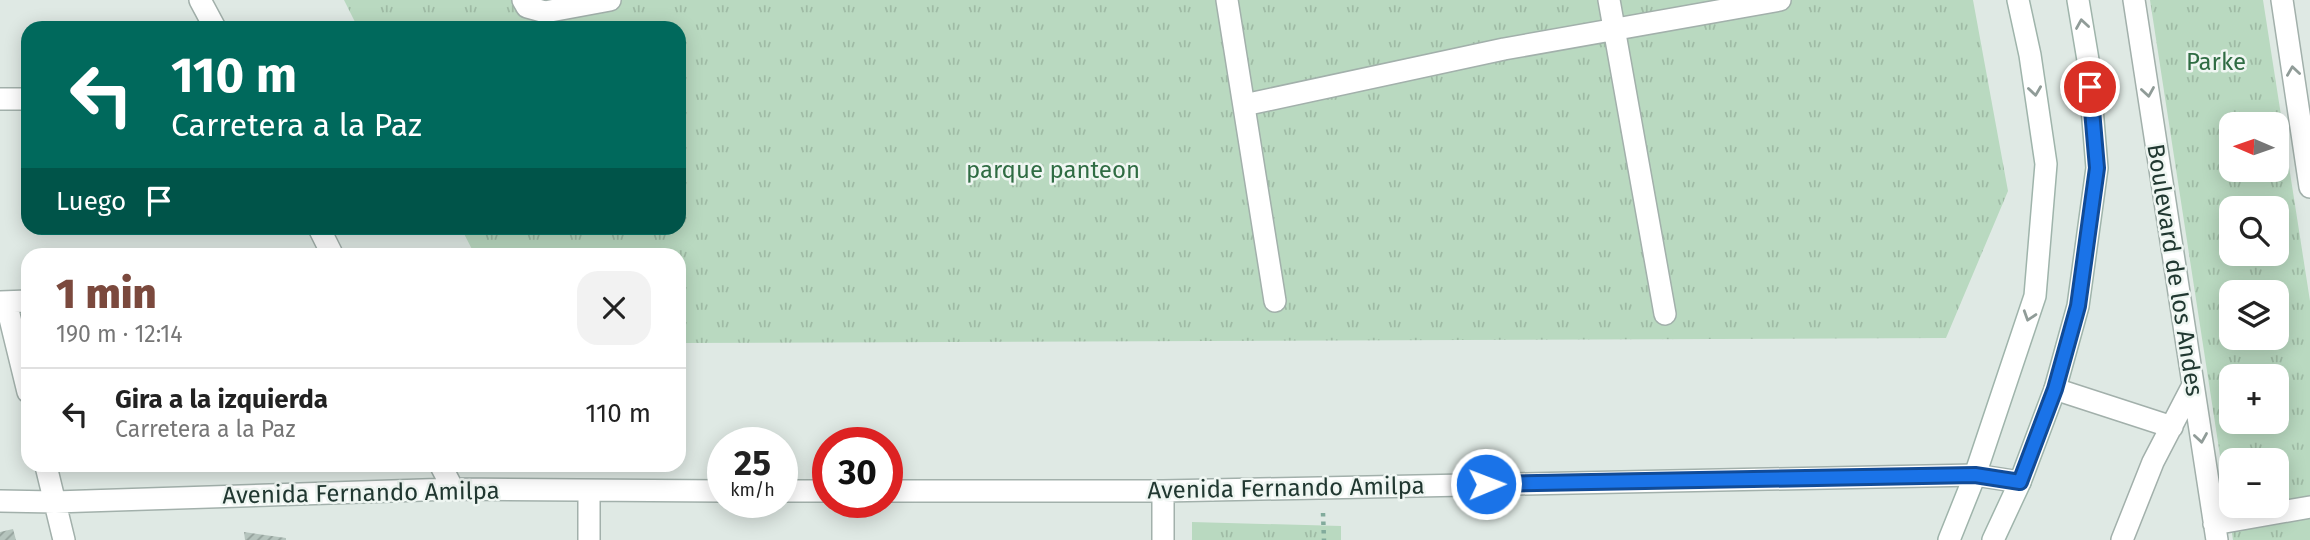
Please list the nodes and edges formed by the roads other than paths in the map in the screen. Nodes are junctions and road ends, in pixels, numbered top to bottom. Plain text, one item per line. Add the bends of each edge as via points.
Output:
1 (200, 0) edge
2 (523, 0) edge
3 (610, 0) edge
4 (1227, 0) edge
5 (1609, 0) edge
6 (1780, 0) edge
7 (2018, 0) edge
8 (2078, 0) edge
9 (2134, 0) edge
10 (2282, 0) edge
11 (211, 21) edge
12 (1615, 31) junction
13 (0, 99) edge
14 (21, 99) edge
15 (1244, 105) junction
16 (2310, 187) edge
17 (21, 301) edge
18 (1275, 301) dead end
19 (3, 302) edge
20 (1665, 314) dead end
21 (21, 368) edge
22 (2193, 385) junction
23 (2055, 389) junction
24 (2172, 427) junction
25 (48, 472) edge
26 (444, 472) edge
27 (1975, 475) junction
28 (2020, 482) junction
29 (453, 489) junction
30 (589, 491) junction
31 (707, 491) edge
32 (903, 491) edge
33 (1163, 491) junction
34 (0, 501) edge
35 (55, 502) junction
36 (2310, 507) edge
37 (2216, 532) edge
38 (64, 540) edge
39 (589, 540) edge
40 (1163, 540) edge
41 (1949, 540) edge
42 (1993, 540) edge
43 (2122, 540) edge

1 - 11 street
2 - 3 street via 527,7 545,12
4 - 15 street
5 - 12 street
6 - 12 street
7 -> 27 street via 2046,164 2035,296
23 -> 8 street via 2078,306 2097,168
9 -> 22 street, Boulevard de los Andes
16 -> 10 street
12 - 15 street via 1504,49
12 - 20 street
13 - 14 street
15 - 18 street
17 - 19 street
19 - 21 street
22 - 24 street
22 -> 37 street, Boulevard de los Andes
23 - 24 street
23 - 28 street
24 - 43 street
25 - 35 street
26 - 29 street
27 - 28 street, Avenida Fernando Amilpa
27 - 33 street, Avenida Fernando Amilpa
27 - 41 street
28 - 42 street
29 - 30 street, Avenida Fernando Amilpa
29 - 35 street, Avenida Fernando Amilpa
30 - 31 street, Avenida Fernando Amilpa
30 - 39 street
32 - 33 street, Avenida Fernando Amilpa
33 - 40 street
34 - 35 street, Avenida Fernando Amilpa
35 - 38 street
36 - 37 street

